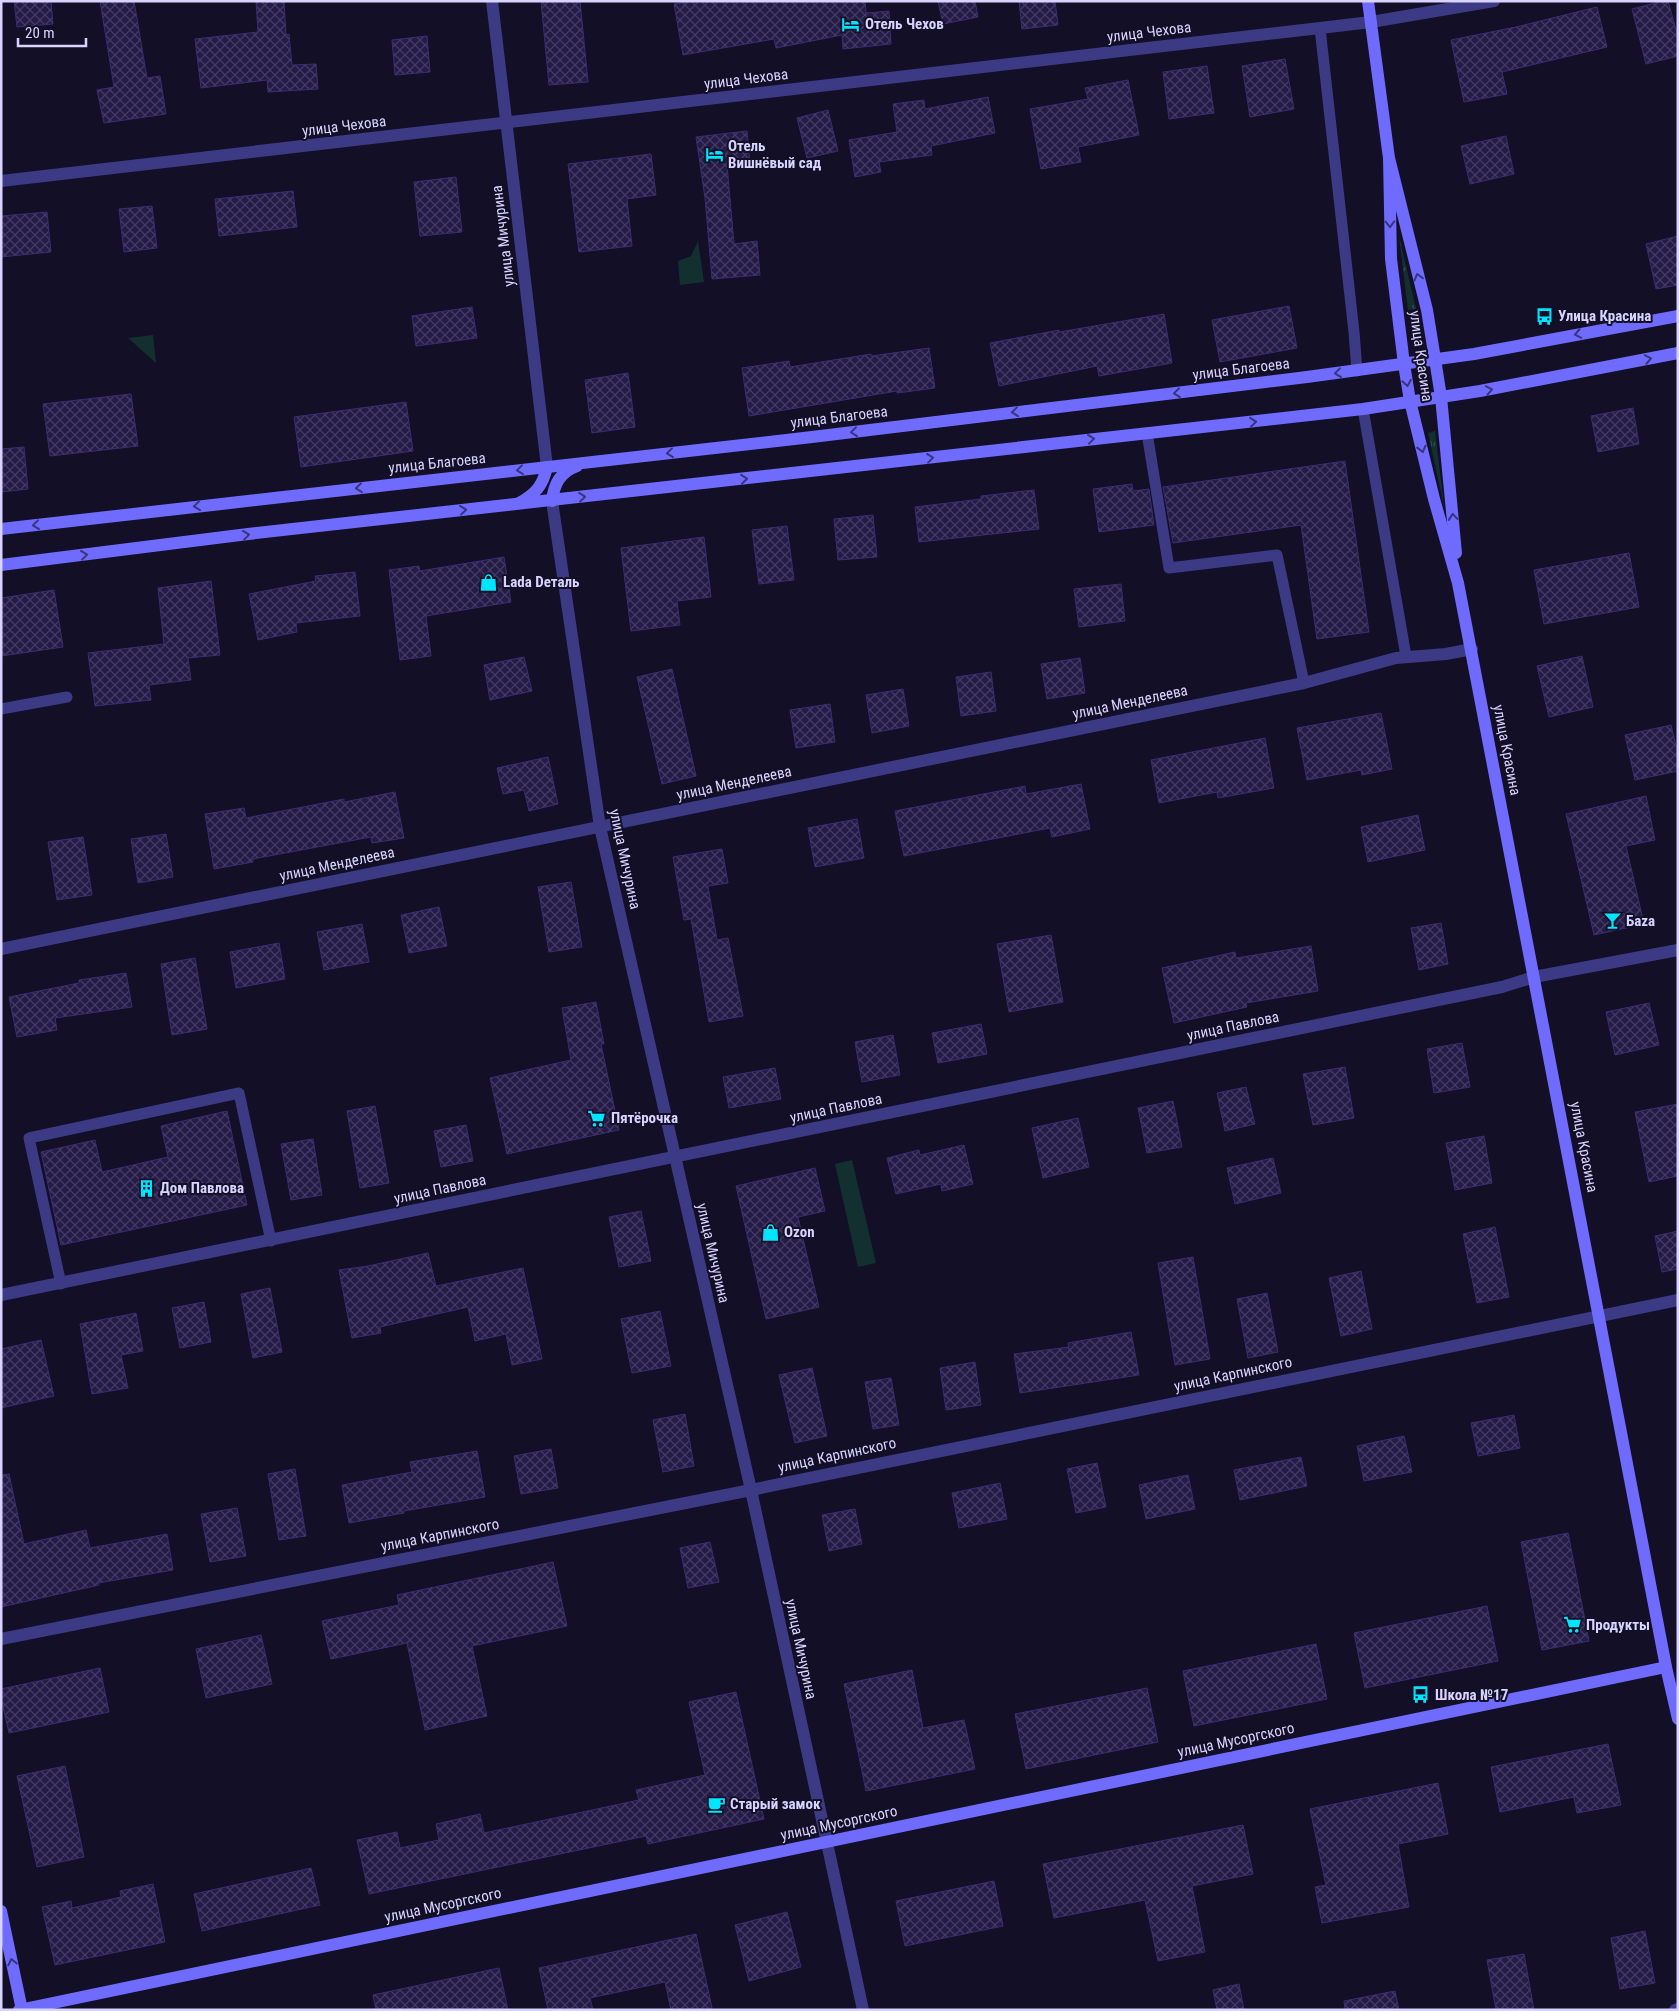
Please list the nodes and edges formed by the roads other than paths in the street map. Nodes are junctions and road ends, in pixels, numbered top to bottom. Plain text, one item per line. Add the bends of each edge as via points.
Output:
1 (492, 1) edge
2 (1368, 1) edge
3 (1494, 1) edge
4 (1371, 22) junction
5 (1320, 28) junction
6 (506, 124) junction
7 (1389, 158) junction
8 (1, 181) edge
9 (1678, 316) edge
10 (1678, 353) edge
11 (1435, 359) junction
12 (1404, 364) junction
13 (1357, 371) junction
14 (1441, 397) junction
15 (1410, 401) junction
16 (1363, 409) junction
17 (1147, 433) junction
18 (586, 462) junction
19 (547, 467) junction
20 (552, 501) junction
21 (516, 504) junction
22 (1, 529) edge
23 (1, 565) edge
24 (1458, 583) junction
25 (1472, 649) junction
26 (1406, 656) junction
27 (1304, 683) junction
28 (67, 697) dead end
29 (1, 709) edge
30 (600, 827) junction
31 (1, 949) edge
32 (1678, 950) edge
33 (1534, 977) junction
34 (674, 1158) junction
35 (271, 1241) junction
36 (61, 1284) junction
37 (1, 1295) edge
38 (1678, 1300) edge
39 (1600, 1316) junction
40 (751, 1490) junction
41 (1, 1639) edge
42 (1666, 1667) junction
43 (1678, 1719) edge
44 (826, 1842) junction
45 (1, 1911) edge
46 (21, 2010) edge
47 (863, 2010) edge

1 - 6 street, улица Мичурина
2 - 4 main road, улица Красина
3 - 4 street, улица Чехова
4 - 5 street, улица Чехова
4 - 7 main road, улица Красина
5 - 6 street, улица Чехова
5 - 13 lane
6 - 8 street, улица Чехова
6 - 19 street, улица Мичурина
11 -> 7 main road, улица Красина via 1427,310
7 -> 12 main road, улица Красина via 1391,259
9 -> 11 main road, улица Благоева
14 -> 10 main road
11 - 12 main road, улица Благоева
11 - 14 main road, улица Красина
12 - 13 main road, улица Благоева
12 -> 15 main road, улица Красина
13 -> 18 main road, улица Благоева
14 - 15 main road
24 -> 14 main road, улица Красина
15 - 16 main road
15 -> 24 main road, улица Красина
17 -> 16 main road
16 - 26 lane
20 -> 17 main road
17 - 27 lane via 1169,568 1278,555
18 - 19 main road, улица Благоева
18 - 20 main road via 560,477 554,487
19 - 21 main road via 544,481 527,499
19 -> 22 main road, улица Благоева
20 - 21 main road
20 - 30 street, улица Мичурина
23 -> 21 main road
24 - 25 main road, улица Красина
25 - 26 street, улица Менделеева
25 - 33 main road, улица Красина
26 - 27 street, улица Менделеева
27 - 30 street, улица Менделеева
28 - 29 lane
30 - 31 street, улица Менделеева
30 - 34 street, улица Мичурина
32 - 33 street, улица Павлова
33 - 34 street, улица Павлова via 1502,987
33 - 39 main road, улица Красина
34 - 35 street, улица Павлова
34 - 40 street, улица Мичурина
35 - 36 street, улица Павлова
35 - 36 lane via 239,1093 29,1138
36 - 37 street, улица Павлова
38 - 39 street, улица Карпинского
39 - 40 street, улица Карпинского
39 - 42 main road, улица Красина
40 - 41 street, улица Карпинского
40 - 44 street, улица Мичурина
42 - 43 main road, улица Красина
42 - 44 main road, улица Мусоргского
44 - 46 main road, улица Мусоргского
44 - 47 street, улица Мичурина
46 -> 45 main road

